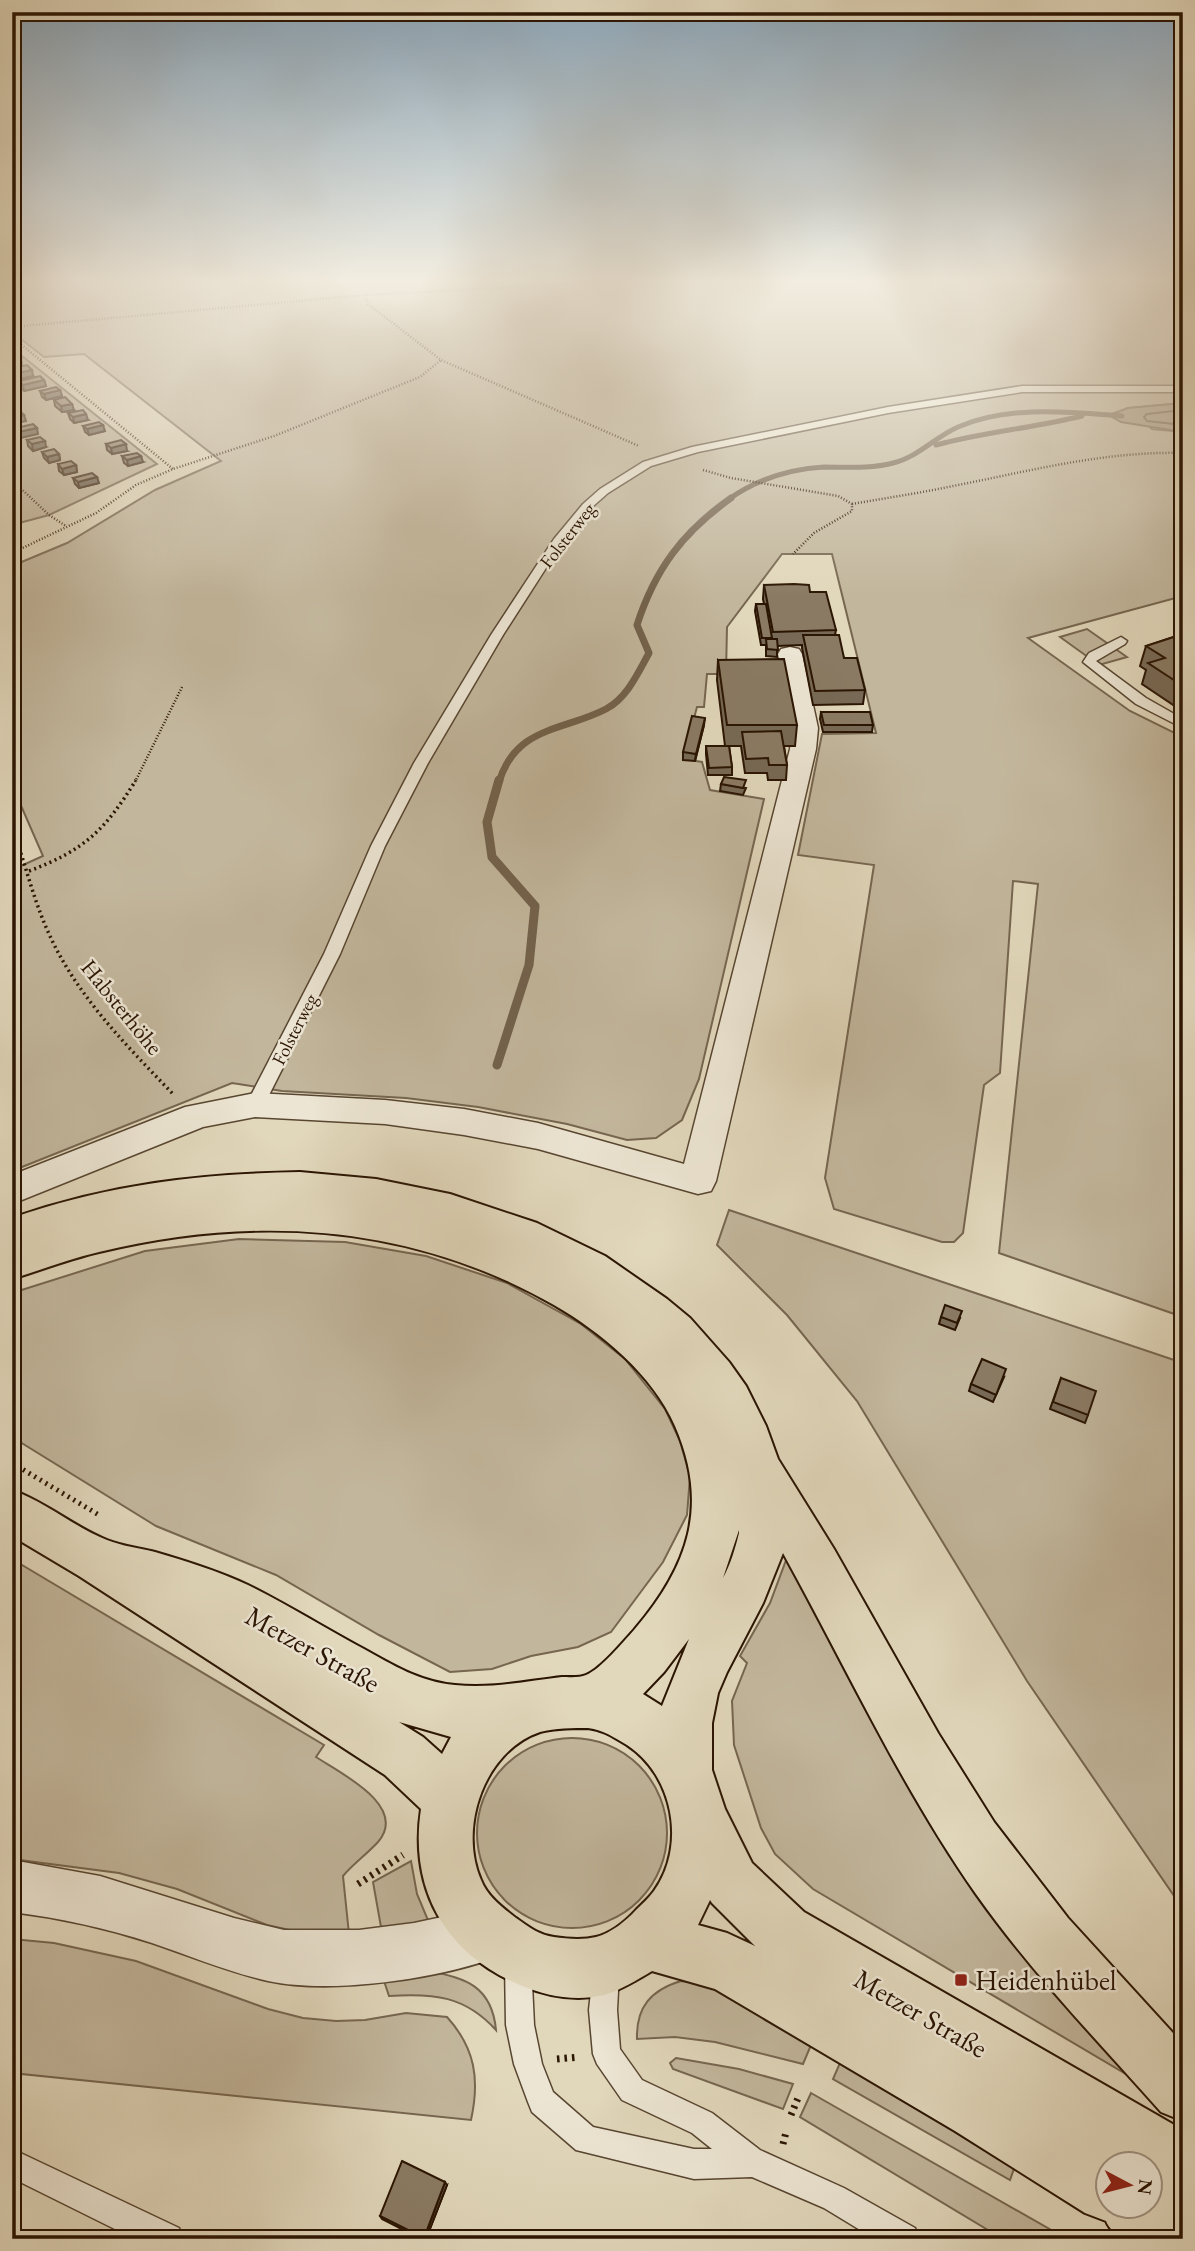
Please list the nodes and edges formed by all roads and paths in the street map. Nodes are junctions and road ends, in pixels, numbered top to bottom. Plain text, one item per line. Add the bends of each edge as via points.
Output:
1 (72, 386) edge
2 (398, 386) edge
3 (501, 386) edge
4 (1183, 389) edge
5 (1183, 453) edge
6 (666, 457) junction
7 (173, 469) junction
8 (12, 480) edge
9 (852, 504) junction
10 (67, 527) junction
11 (12, 553) edge
12 (793, 554) dead end
13 (1121, 641) dead end
14 (790, 654) dead end
15 (182, 687) dead end
16 (1183, 724) edge
17 (12, 827) edge
18 (29, 872) junction
19 (255, 1105) junction
20 (197, 1116) junction
21 (12, 1190) edge
22 (12, 1234) edge
23 (12, 1264) edge
24 (757, 1463) junction
25 (12, 1511) edge
26 (96, 1560) junction
27 (594, 1702) junction
28 (535, 1707) junction
29 (693, 1794) junction
30 (450, 1799) junction
31 (410, 1851) dead end
32 (358, 1884) dead end
33 (12, 1886) edge
34 (503, 1945) junction
35 (628, 1953) junction
36 (579, 2057) dead end
37 (556, 2059) dead end
38 (1183, 2090) edge
39 (798, 2098) dead end
40 (790, 2115) dead end
41 (752, 2162) junction
42 (12, 2163) edge
43 (1183, 2166) edge
44 (1094, 2181) edge
45 (1155, 2220) edge
46 (1183, 2237) edge
47 (168, 2239) edge
48 (904, 2239) edge

1 - 7 path
2 - 7 path via 274,436
3 - 6 path
4 - 6 lane, Folsterweg via 1022,388 821,423
5 - 9 path via 1138,452
6 - 9 path via 731,478 838,496
6 - 19 lane, Folsterweg via 625,476 587,506 558,541 497,635 389,822 332,954
7 - 10 path via 136,485
8 - 10 path
9 - 12 path via 852,511 814,533
10 - 11 path
13 - 16 lane via 1089,662
14 - 19 street via 805,727 803,749 698,1181 538,1136 464,1122 386,1112
15 - 18 path via 129,794 91,839 69,856
17 - 18 path, Habsterhöhe
18 - 20 path, Habsterhöhe via 48,933 69,972 97,1011
19 - 20 street
20 - 21 street
22 - 24 main road via 75,1213 146,1199 212,1190 279,1188 388,1196 492,1222 595,1271 677,1331 713,1372 737,1412
23 - 27 main road via 89,1239 209,1218 324,1216 435,1235 545,1279 590,1305 668,1372 692,1407 709,1448 717,1489 716,1523 706,1563 668,1629 632,1672
24 - 29 main road via 764,1515 758,1553 749,1582 708,1656 686,1716
24 - 38 main road via 974,1843 1045,1936
25 - 26 main road, Metzer Straße
26 - 28 main road, Metzer Straße via 174,1580 225,1600 393,1694 430,1707 463,1713
26 - 30 main road, Metzer Straße via 404,1756
27 - 28 main road, Metzer Straße
27 - 29 main road, Metzer Straße via 657,1733
28 - 30 main road, Metzer Straße via 486,1737 465,1765
29 - 35 main road via 700,1846 692,1882 680,1906
29 - 43 main road, Metzer Straße via 732,1883 783,1933
30 - 34 main road, Metzer Straße via 445,1835 451,1877 469,1914
31 - 32 path
33 - 34 street via 72,1894 233,1946 286,1957 327,1959 439,1946
34 - 35 main road via 558,1968
34 - 41 lane via 528,2064 542,2102 586,2140 694,2164
35 - 41 lane via 603,2010 607,2054 632,2090 702,2123
35 - 44 main road via 727,1963
36 - 37 path
39 - 40 path
41 - 48 lane via 834,2198
42 - 47 lane
45 - 46 main road

